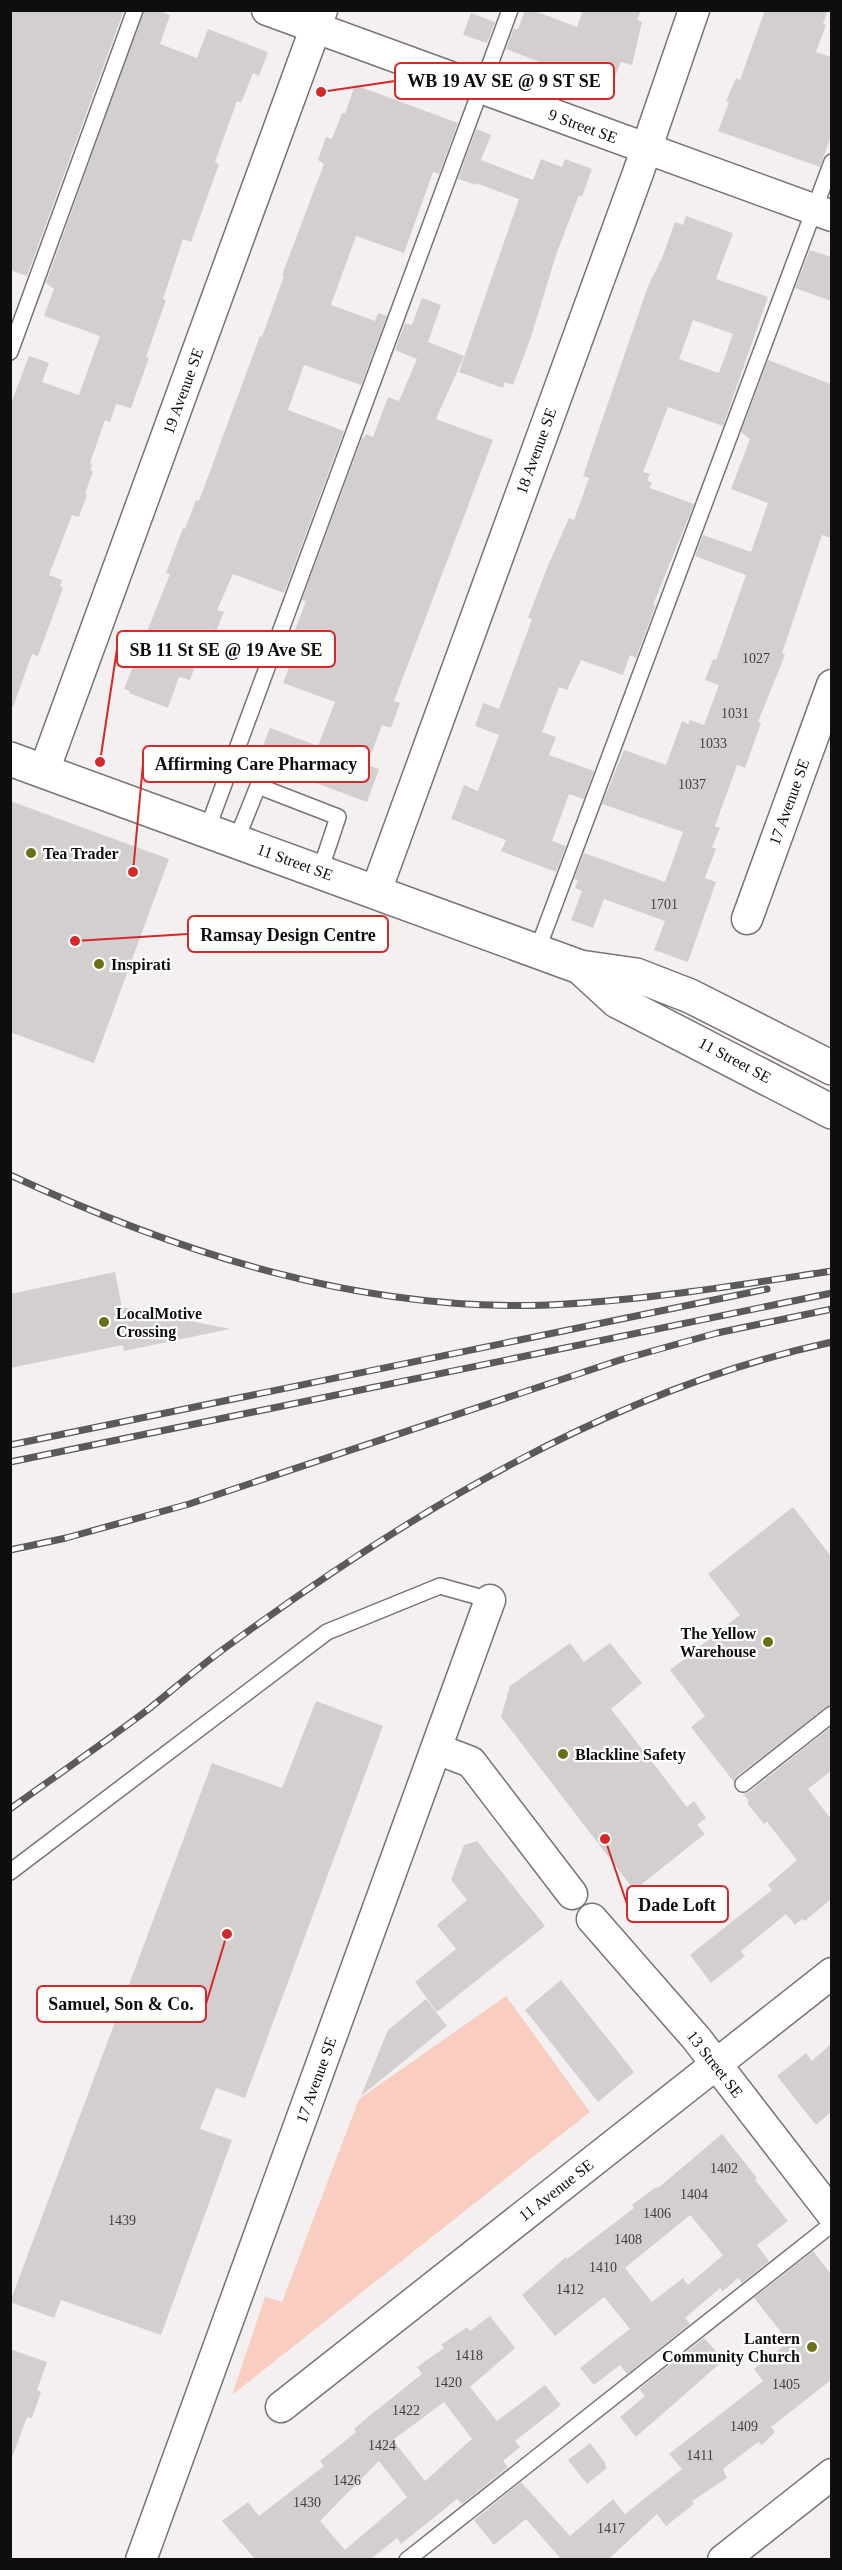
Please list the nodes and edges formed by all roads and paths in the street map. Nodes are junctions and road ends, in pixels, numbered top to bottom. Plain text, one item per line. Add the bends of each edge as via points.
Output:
1 (135, 10) edge
2 (267, 10) edge
3 (510, 10) edge
4 (694, 10) edge
5 (318, 19) edge
6 (481, 88) junction
7 (646, 148) junction
8 (831, 162) edge
9 (822, 213) edge
10 (10, 352) edge
11 (831, 690) edge
12 (10, 759) edge
13 (44, 771) junction
14 (221, 835) junction
15 (320, 871) junction
16 (375, 891) junction
17 (747, 919) dead end
18 (537, 951) junction
19 (580, 967) junction
20 (831, 1068) edge
21 (831, 1112) edge
22 (490, 1600) joint
23 (831, 1714) edge
24 (437, 1749) junction
25 (743, 1784) dead end
26 (10, 1872) edge
27 (572, 1894) dead end
28 (592, 1919) dead end
29 (831, 1973) edge
30 (717, 2064) junction
31 (831, 2214) edge
32 (831, 2224) edge
33 (281, 2407) dead end
34 (831, 2474) edge
35 (141, 2559) edge
36 (408, 2559) edge
37 (723, 2559) edge

1 - 10 lane
2 - 5 street, 9 Street SE
3 - 6 lane
4 - 7 street, 18 Avenue SE
5 - 6 street, 9 Street SE
5 - 13 street, 19 Avenue SE
6 - 7 street, 9 Street SE
6 - 14 lane
7 - 9 street, 9 Street SE
7 - 16 street, 18 Avenue SE
8 - 9 lane
9 - 18 lane
11 - 17 street, 17 Avenue SE
12 - 13 street, 11 Street SE
13 - 14 street, 11 Street SE
14 - 15 street, 11 Street SE
14 - 15 lane via 258,786 338,817
15 - 16 street, 11 Street SE
16 - 18 street, 11 Street SE
18 - 19 street, 11 Street SE
19 - 20 street, 11 Street SE via 636,975 690,996
19 - 21 street, 11 Street SE via 617,1000
22 - 24 street, 17 Avenue SE
22 - 26 lane via 440,1587 327,1632
23 - 25 lane
24 - 27 street via 471,1762
24 - 35 street, 17 Avenue SE
28 - 30 street, 13 Street SE
29 - 30 street, 11 Avenue SE
30 - 31 street, 13 Street SE
30 - 33 street, 11 Avenue SE
32 - 36 lane
34 - 37 street

